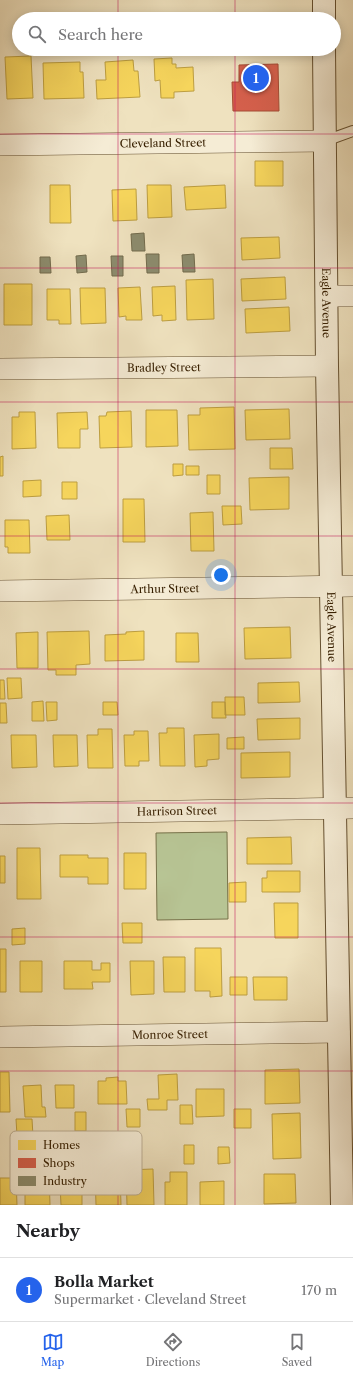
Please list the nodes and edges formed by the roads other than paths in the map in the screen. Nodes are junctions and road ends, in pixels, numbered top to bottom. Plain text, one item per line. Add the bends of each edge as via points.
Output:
1 (324, 0) edge
2 (324, 12) edge
3 (324, 56) edge
4 (353, 131) edge
5 (325, 141) junction
6 (0, 145) edge
7 (328, 296) junction
8 (353, 296) edge
9 (327, 366) junction
10 (0, 369) edge
11 (342, 586) edge
12 (0, 591) edge
13 (344, 808) edge
14 (0, 814) edge
15 (339, 1032) junction
16 (0, 1037) edge
17 (346, 1073) edge
18 (347, 1144) edge
19 (342, 1205) edge

1 - 2 street
3 - 5 street, Eagle Avenue
4 - 5 lane
5 - 6 street, Cleveland Street
5 - 7 street, Eagle Avenue
7 - 8 street
7 - 9 street, Eagle Avenue
9 - 10 street, Bradley Street
9 - 11 street, Eagle Avenue
11 - 12 street, Arthur Street
11 - 13 street, Eagle Avenue
13 - 14 street, Harrison Street
13 - 15 street, Eagle Avenue
15 - 16 street, Monroe Street
15 - 17 street, Eagle Avenue
17 - 18 street, Eagle Avenue
18 - 19 street, Eagle Avenue

